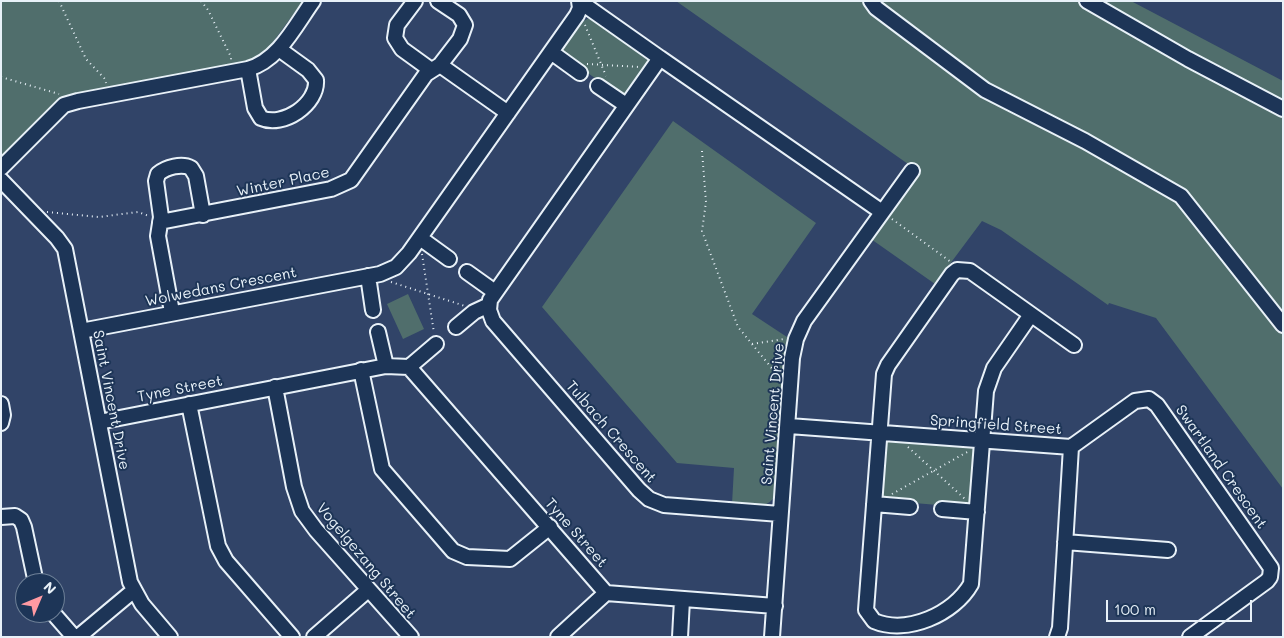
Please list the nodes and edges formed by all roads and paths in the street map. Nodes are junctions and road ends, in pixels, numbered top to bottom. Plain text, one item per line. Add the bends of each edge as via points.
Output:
1 (59, 1) edge
2 (201, 1) edge
3 (313, 1) edge
4 (415, 1) edge
5 (438, 1) edge
6 (870, 1) edge
7 (1087, 1) edge
8 (579, 5) edge
9 (279, 49) junction
10 (551, 52) junction
11 (656, 63) junction
12 (567, 64) junction
13 (601, 64) junction
14 (436, 67) junction
15 (248, 69) junction
16 (230, 73) junction
17 (580, 73) dead end
18 (1, 77) edge
19 (598, 86) dead end
20 (109, 95) junction
21 (614, 97) junction
22 (78, 101) junction
23 (626, 105) junction
24 (1283, 109) edge
25 (508, 113) junction
26 (702, 151) dead end
27 (1, 168) edge
28 (912, 171) dead end
29 (1, 180) edge
30 (882, 212) junction
31 (34, 214) junction
32 (203, 215) junction
33 (161, 220) junction
34 (423, 241) junction
35 (449, 259) dead end
36 (957, 270) junction
37 (467, 272) dead end
38 (374, 275) junction
39 (495, 292) junction
40 (429, 294) junction
41 (489, 305) junction
42 (374, 310) dead end
43 (172, 312) junction
44 (474, 312) junction
45 (1030, 316) junction
46 (1283, 325) edge
47 (456, 327) dead end
48 (81, 331) junction
49 (378, 332) dead end
50 (796, 339) junction
51 (436, 344) joint
52 (752, 344) junction
53 (1074, 345) dead end
54 (386, 366) junction
55 (409, 367) junction
56 (361, 370) junction
57 (275, 387) junction
58 (790, 390) junction
59 (1, 404) edge
60 (189, 404) junction
61 (1, 422) edge
62 (99, 422) junction
63 (788, 426) junction
64 (879, 433) junction
65 (977, 441) junction
66 (902, 442) dead end
67 (1071, 447) junction
68 (935, 471) junction
69 (878, 505) junction
70 (910, 507) dead end
71 (974, 508) junction
72 (942, 509) dead end
73 (780, 514) junction
74 (1, 517) edge
75 (550, 527) junction
76 (1065, 542) junction
77 (1168, 550) dead end
78 (34, 573) edge
79 (133, 590) junction
80 (368, 590) junction
81 (606, 593) junction
82 (682, 600) junction
83 (775, 606) junction
84 (62, 623) edge
85 (74, 637) edge
86 (78, 637) edge
87 (170, 637) edge
88 (292, 637) edge
89 (314, 637) edge
90 (411, 637) edge
91 (558, 637) edge
92 (680, 637) edge
93 (772, 637) edge
94 (1056, 637) edge
95 (1190, 637) edge

1 - 20 path via 86,59 105,79
2 - 16 path via 231,57
3 - 9 street
4 - 14 street via 397,25 394,38 402,48
5 - 14 street, Winter Place via 459,15 465,25 460,39
6 - 46 street via 985,90 1086,141 1181,196
7 - 24 street
8 - 10 street, Wolwedans Crescent
8 - 11 street via 634,40
8 - 13 path
9 - 15 street via 263,63
9 - 15 street via 314,75 316,80 315,91 297,113 273,120 261,118 255,108
10 - 12 street
10 - 25 street, Wolwedans Crescent
11 - 13 path
11 - 23 street
11 - 30 street
12 - 13 path
12 - 17 street
13 - 21 path
14 - 25 street
14 - 32 street, Winter Place via 345,184
15 - 16 street
16 - 20 street
18 - 22 path
19 - 21 street
20 - 22 street
21 - 23 street
22 - 27 street via 64,105
23 - 39 street
25 - 34 street, Wolwedans Crescent
26 - 52 path via 706,202 702,231 738,327
28 - 30 street, Saint Vincent Drive
29 - 31 street, Saint Vincent Drive
30 - 36 path via 948,258
30 - 50 street, Saint Vincent Drive via 804,321
31 - 33 path via 45,212 99,217 138,212
31 - 48 street, Saint Vincent Drive via 65,249
32 - 33 street, Winter Place
32 - 33 street via 196,176 191,168 182,166 162,170 156,177
33 - 43 street via 158,236
34 - 35 street
34 - 38 street, Wolwedans Crescent via 396,267
34 - 40 path
36 - 45 street via 970,271
36 - 64 street via 888,365 884,374
37 - 39 street
38 - 40 path
38 - 42 street
38 - 43 street, Wolwedans Crescent
39 - 41 street
40 - 44 path
40 - 51 path
41 - 44 street
41 - 73 street, Tulbach Crescent via 493,322 649,499 664,505
43 - 48 street, Wolwedans Crescent
44 - 47 street
45 - 53 street
45 - 65 street via 989,378
48 - 62 street, Saint Vincent Drive
49 - 54 street
50 - 52 path
50 - 58 street, Saint Vincent Drive
51 - 55 street
52 - 58 path
54 - 55 street, Tyne Street
54 - 56 street, Tyne Street
55 - 75 street, Tyne Street
56 - 57 street, Tyne Street
56 - 75 street via 382,469 453,551 467,557 510,559
57 - 60 street, Tyne Street
57 - 80 street, Vogelgezang Street via 294,487 302,511
58 - 63 street, Saint Vincent Drive
59 - 61 street
60 - 62 street, Tyne Street
60 - 88 street via 218,546 226,561
62 - 79 street, Saint Vincent Drive via 127,573
63 - 64 street, Springfield Street
63 - 73 street, Saint Vincent Drive
64 - 65 street, Springfield Street
64 - 69 street
65 - 67 street, Springfield Street
65 - 68 path via 972,449
65 - 71 street
66 - 68 path
67 - 76 street, Springfield Street
67 - 95 street, Swartland Crescent via 1135,402 1149,398 1269,563 1271,572 1267,581
68 - 69 path via 882,499
68 - 71 path
69 - 70 street
69 - 71 street via 866,610 879,624 923,623 963,596 972,578
71 - 72 street
73 - 83 street, Saint Vincent Drive
74 - 78 street via 15,516 23,524
75 - 81 street, Tyne Street
76 - 77 street
76 - 94 street, Springfield Street via 1060,628
79 - 86 street
79 - 87 street, Saint Vincent Drive
80 - 89 street
80 - 90 street, Vogelgezang Street
81 - 82 street
81 - 91 street
82 - 83 street
82 - 92 street
83 - 93 street, Saint Vincent Drive
84 - 85 street

